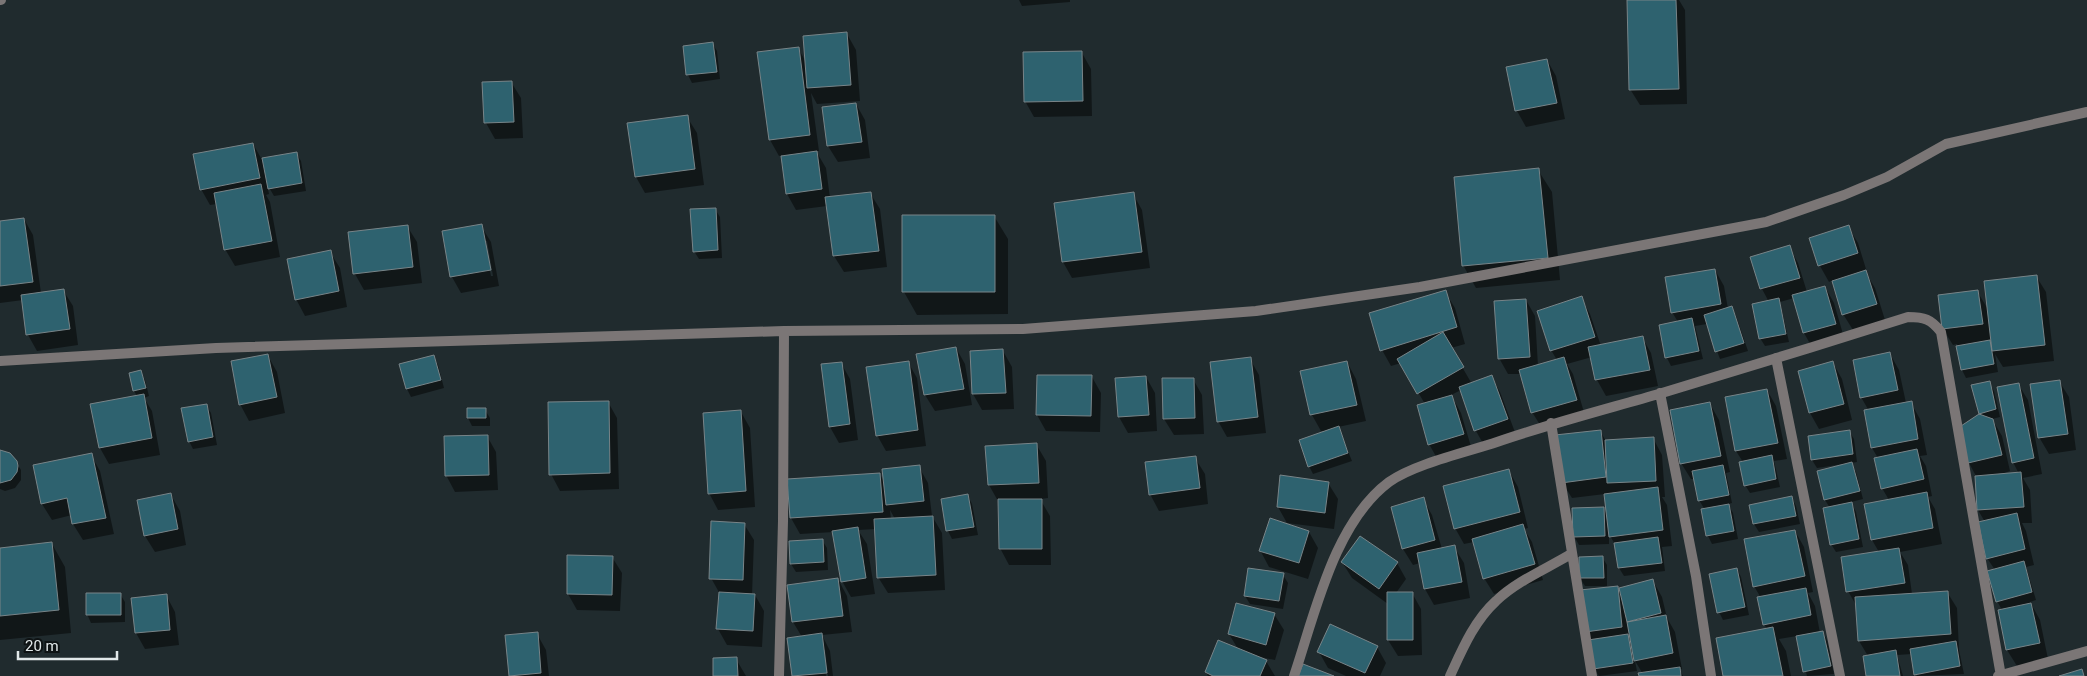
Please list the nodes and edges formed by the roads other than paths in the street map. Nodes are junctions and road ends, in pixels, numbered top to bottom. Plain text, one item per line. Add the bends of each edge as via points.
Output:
1 (2087, 112) edge
2 (784, 331) junction
3 (1776, 358) junction
4 (0, 361) edge
5 (1660, 394) junction
6 (1551, 423) junction
7 (1571, 554) junction
8 (2087, 651) edge
9 (779, 676) edge
10 (1294, 676) edge
11 (1450, 676) edge
12 (1592, 676) edge
13 (1710, 676) edge
14 (1840, 676) edge
15 (2000, 676) edge

1 - 2 street via 1946,144 1887,177 1766,222 1420,287 1256,311 1024,329
2 - 4 street via 216,348
2 - 9 street
3 - 5 street
3 - 14 street
3 - 15 street via 1908,317 1933,321 1941,332
5 - 6 street
5 - 13 street via 1696,576
6 - 7 street
6 - 10 street via 1415,470 1390,482 1363,510 1345,538 1330,569
7 - 11 street via 1513,587 1494,602 1470,633
7 - 12 street
8 - 15 street

